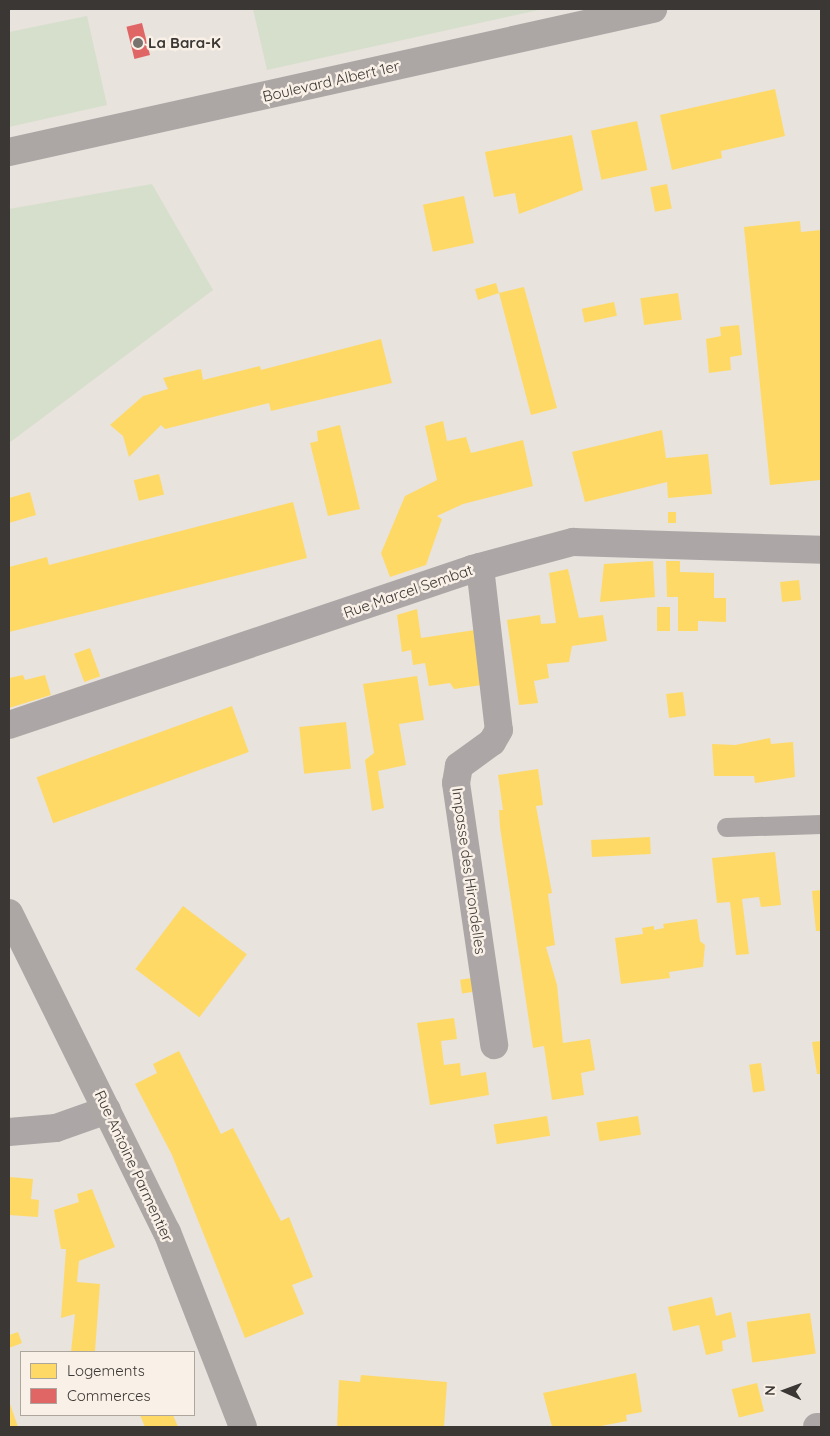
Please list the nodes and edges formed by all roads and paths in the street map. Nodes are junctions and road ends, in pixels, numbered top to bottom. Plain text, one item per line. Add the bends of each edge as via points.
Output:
1 (654, 9) edge
2 (9, 152) edge
3 (821, 550) edge
4 (480, 567) junction
5 (9, 724) edge
6 (821, 824) edge
7 (726, 827) dead end
8 (9, 913) edge
9 (494, 1044) dead end
10 (107, 1110) junction
11 (9, 1132) edge
12 (243, 1427) edge
13 (817, 1427) edge
14 (821, 1427) edge

1 - 2 street, Boulevard Albert 1er
3 - 4 street, Rue Marcel Sembat via 573,542
4 - 5 street, Rue Marcel Sembat
4 - 9 street, Impasse des Hirondelles via 499,730 492,742 459,766 456,783
6 - 7 lane
8 - 10 street, Rue Antoine Parmentier
10 - 11 street via 56,1128
10 - 12 street, Rue Antoine Parmentier via 167,1232
13 - 14 street

